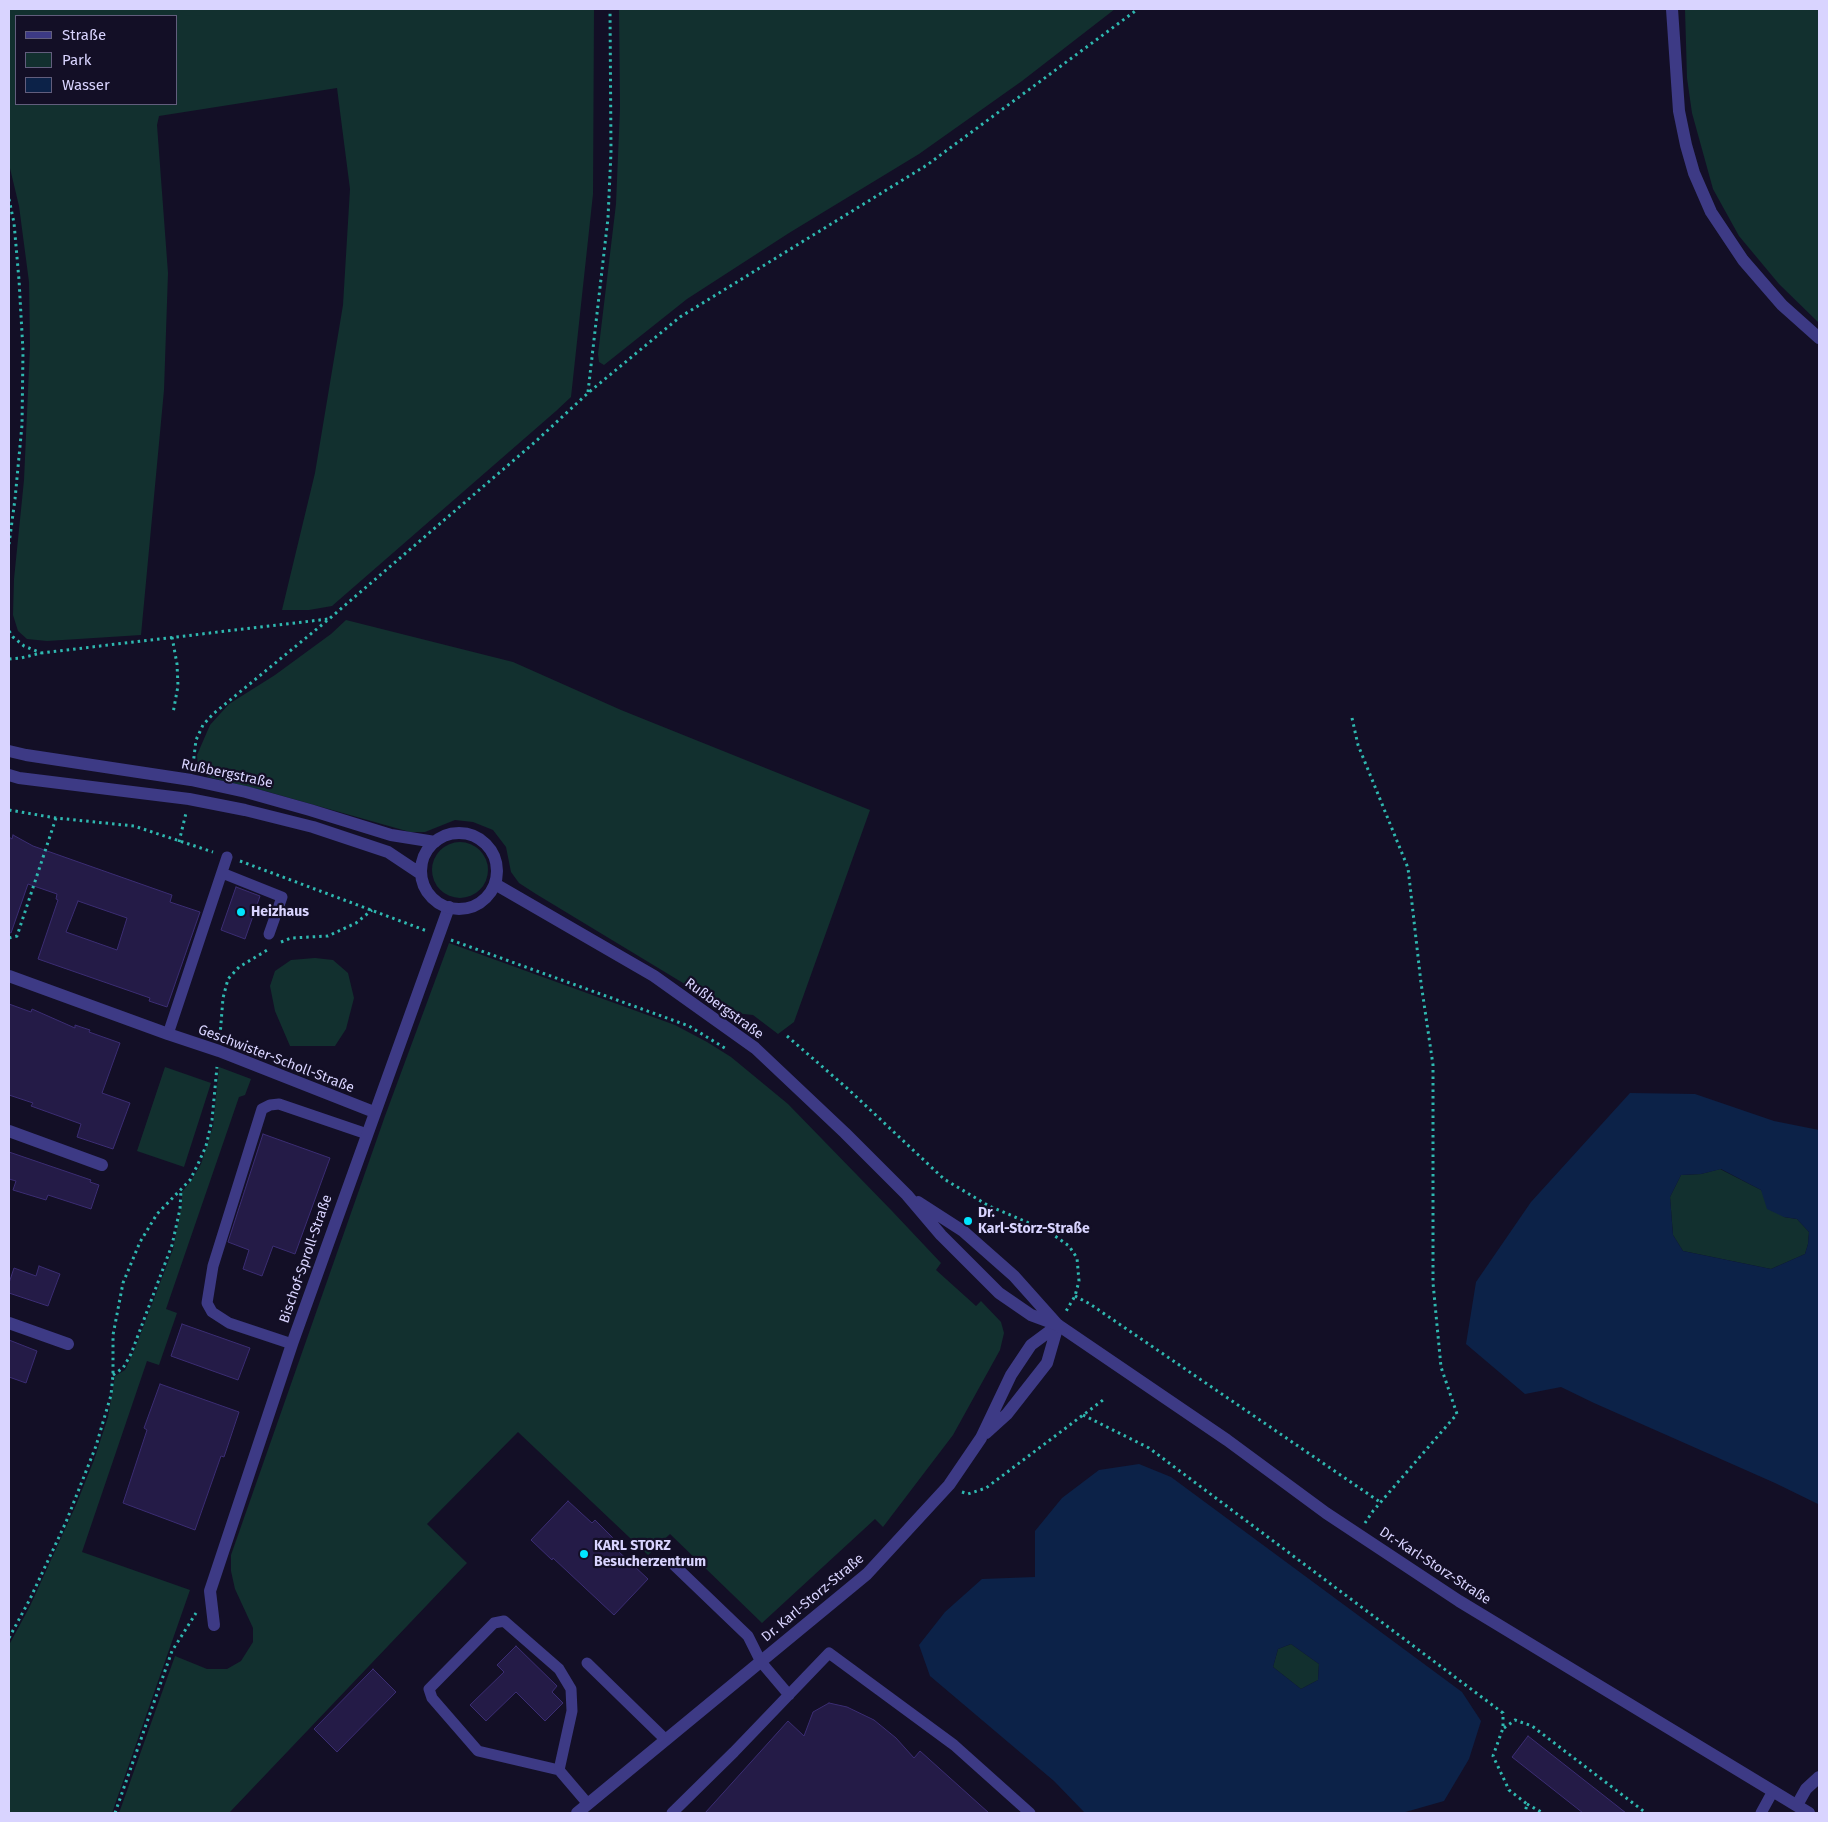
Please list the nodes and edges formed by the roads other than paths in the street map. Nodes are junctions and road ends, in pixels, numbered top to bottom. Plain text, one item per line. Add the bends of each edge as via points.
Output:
1 (1672, 9) edge
2 (1819, 338) edge
3 (9, 751) edge
4 (9, 775) edge
5 (435, 842) junction
6 (228, 857) road end
7 (222, 873) junction
8 (421, 874) junction
9 (495, 884) junction
10 (449, 908) junction
11 (269, 934) dead end
12 (9, 976) edge
13 (168, 1034) junction
14 (374, 1112) junction
15 (9, 1131) edge
16 (366, 1134) junction
17 (102, 1165) dead end
18 (907, 1195) junction
19 (9, 1323) edge
20 (1058, 1325) junction
21 (68, 1344) dead end
22 (292, 1344) junction
23 (981, 1438) junction
24 (674, 1566) dead end
25 (214, 1625) dead end
26 (761, 1662) junction
27 (587, 1663) dead end
28 (789, 1695) junction
29 (666, 1740) junction
30 (559, 1770) junction
31 (1819, 1777) edge
32 (1773, 1791) junction
33 (588, 1804) junction
34 (1797, 1805) junction
35 (577, 1813) edge
36 (672, 1813) edge
37 (1030, 1813) edge
38 (1761, 1813) edge
39 (1809, 1813) edge

1 - 2 street via 1681,119 1694,173 1711,212 1743,260 1782,305
3 - 5 street, Rußbergstraße via 191,780 301,807 391,835
4 - 8 street via 189,799 245,810 313,827 388,852
5 - 8 street via 422,862
5 - 9 street via 444,836 466,833 485,843 496,862
6 - 7 lane
7 - 11 lane via 282,897
7 - 13 lane
8 - 10 street via 430,895
9 - 10 street via 477,905
9 - 18 street, Rußbergstraße via 654,976 754,1048
10 - 14 street, Bischof-Sproll-Straße
12 - 13 street, Geschwister-Scholl-Straße
13 - 14 street, Geschwister-Scholl-Straße
14 - 16 street, Bischof-Sproll-Straße
15 - 17 street
16 - 22 street, Bischof-Sproll-Straße
16 - 22 lane via 279,1104 262,1110 213,1266 207,1303 212,1312 229,1323
18 - 20 street, Rußbergstraße via 963,1231 1014,1276
18 - 20 street, Rußbergstraße via 940,1235 999,1294 1032,1315
19 - 21 street
20 - 23 street, Dr. Karl-Storz-Straße via 1031,1345 1011,1375
20 - 23 street, Dr. Karl-Storz-Straße via 1047,1363 1007,1414
20 - 32 street, Dr.-Karl-Storz-Straße via 1227,1440 1326,1513 1459,1601
22 - 25 street, Bischof-Sproll-Straße via 210,1591
23 - 26 street, Dr. Karl-Storz-Straße via 948,1485 868,1574
24 - 26 lane via 748,1636
26 - 28 lane
26 - 29 street, Dr. Karl-Storz-Straße
27 - 29 lane
28 - 36 lane
28 - 37 lane via 828,1653 954,1745
29 - 33 street, Dr. Karl-Storz-Straße
30 - 30 lane via 572,1711 571,1689 559,1669 532,1645 504,1621 494,1623 429,1689 432,1698 478,1750
30 - 33 lane
31 - 34 street via 1806,1789
32 - 34 street, Dr.-Karl-Storz-Straße
32 - 38 lane
33 - 35 street, Dr. Karl-Storz-Straße
34 - 39 street, Dr.-Karl-Storz-Straße

